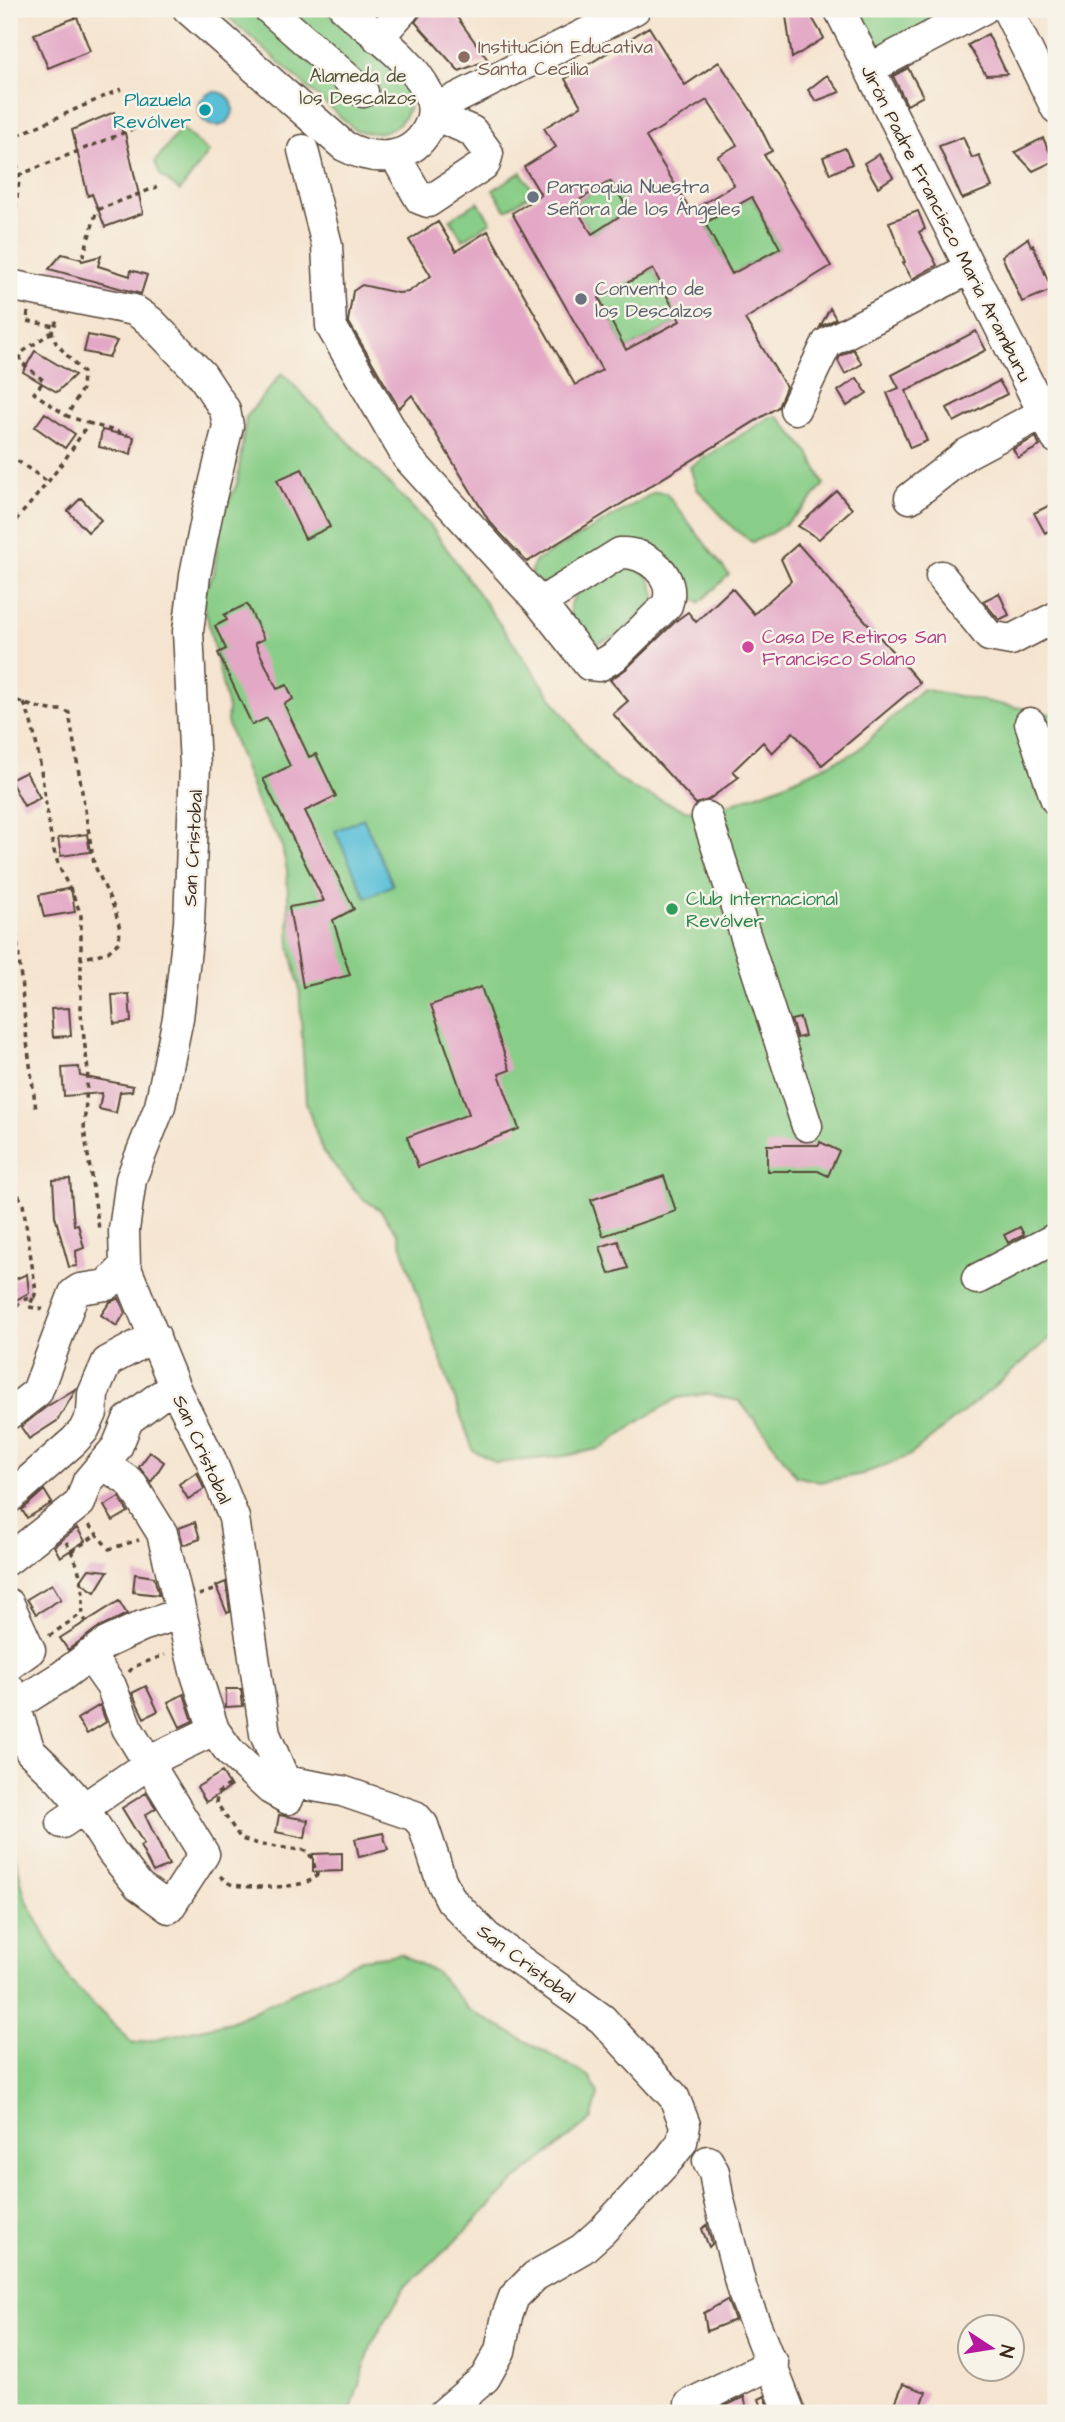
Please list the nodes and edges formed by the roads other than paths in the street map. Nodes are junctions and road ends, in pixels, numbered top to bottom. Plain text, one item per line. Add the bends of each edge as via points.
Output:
1 (188, 9) edge
2 (269, 9) edge
3 (345, 9) edge
4 (404, 9) edge
5 (635, 9) edge
6 (839, 9) edge
7 (983, 9) edge
8 (1007, 9) edge
9 (378, 38) junction
10 (869, 69) junction
11 (363, 92) dead end
12 (1056, 108) edge
13 (433, 112) junction
14 (303, 150) dead end
15 (395, 156) junction
16 (970, 269) junction
17 (9, 285) edge
18 (795, 409) dead end
19 (1052, 426) edge
20 (910, 498) dead end
21 (941, 576) dead end
22 (540, 604) dead end
23 (1056, 617) edge
24 (1056, 730) edge
25 (1056, 800) edge
26 (707, 817) dead end
27 (807, 1125) dead end
28 (1056, 1238) edge
29 (125, 1266) junction
30 (977, 1279) dead end
31 (155, 1336) junction
32 (177, 1393) junction
33 (93, 1394) junction
34 (9, 1414) edge
35 (128, 1420) junction
36 (103, 1464) junction
37 (9, 1501) edge
38 (17, 1552) edge
39 (9, 1604) edge
40 (179, 1608) junction
41 (95, 1651) junction
42 (19, 1657) edge
43 (12, 1696) edge
44 (215, 1730) junction
45 (149, 1764) junction
46 (285, 1781) junction
47 (73, 1816) junction
48 (708, 2161) dead end
49 (773, 2363) junction
50 (690, 2404) dead end
51 (444, 2413) edge
52 (790, 2413) edge

1 - 15 street via 344,146 359,155
2 - 11 street
3 - 9 street
4 - 9 street
5 - 13 street
6 - 10 street, Jirón Padre Francisco Maria Aramburu
7 - 10 street
8 - 12 street
9 - 13 street via 414,70 430,96
10 - 16 street, Jirón Padre Francisco Maria Aramburu
13 - 15 street via 427,131 414,148
13 - 15 street via 472,131 488,153 485,164 423,202
14 - 22 street via 327,245 331,326 407,457
16 - 18 street via 827,343
16 - 19 street, Jirón Padre Francisco Maria Aramburu
17 - 29 street, San Cristobal via 134,310 202,376 225,410 228,426 195,575 188,632 195,765 188,923 178,1017 160,1106 131,1179
19 - 20 street via 966,454
21 - 23 street via 989,636 1011,640
24 - 25 street via 1030,723
26 - 27 street
28 - 30 street
29 - 31 street, San Cristobal
29 - 34 street via 107,1285 74,1293 37,1392
31 - 32 street, San Cristobal
31 - 33 street via 107,1362
32 - 35 street via 160,1396
32 - 46 street, San Cristobal via 234,1518 265,1734
33 - 35 street
33 - 37 street via 92,1413 84,1430
35 - 36 street via 117,1447
36 - 38 street via 88,1481 80,1503
36 - 40 street via 131,1483 162,1533
37 - 38 street via 19,1522
39 - 42 street
40 - 41 street
40 - 44 street
41 - 43 street via 62,1676
41 - 45 street via 127,1728
43 - 47 street via 30,1751 58,1778
44 - 45 street
44 - 46 street via 230,1752 270,1789 288,1799
45 - 47 street
45 - 47 street via 204,1854 169,1908 139,1886 112,1852
46 - 51 street, San Cristobal via 342,1791 415,1816 423,1825 451,1900 487,1937 602,2019 674,2097 685,2125 682,2142 670,2158 602,2231 582,2249 535,2276 514,2297 500,2351 485,2378
48 - 49 street via 742,2290
49 - 50 street
49 - 52 street

